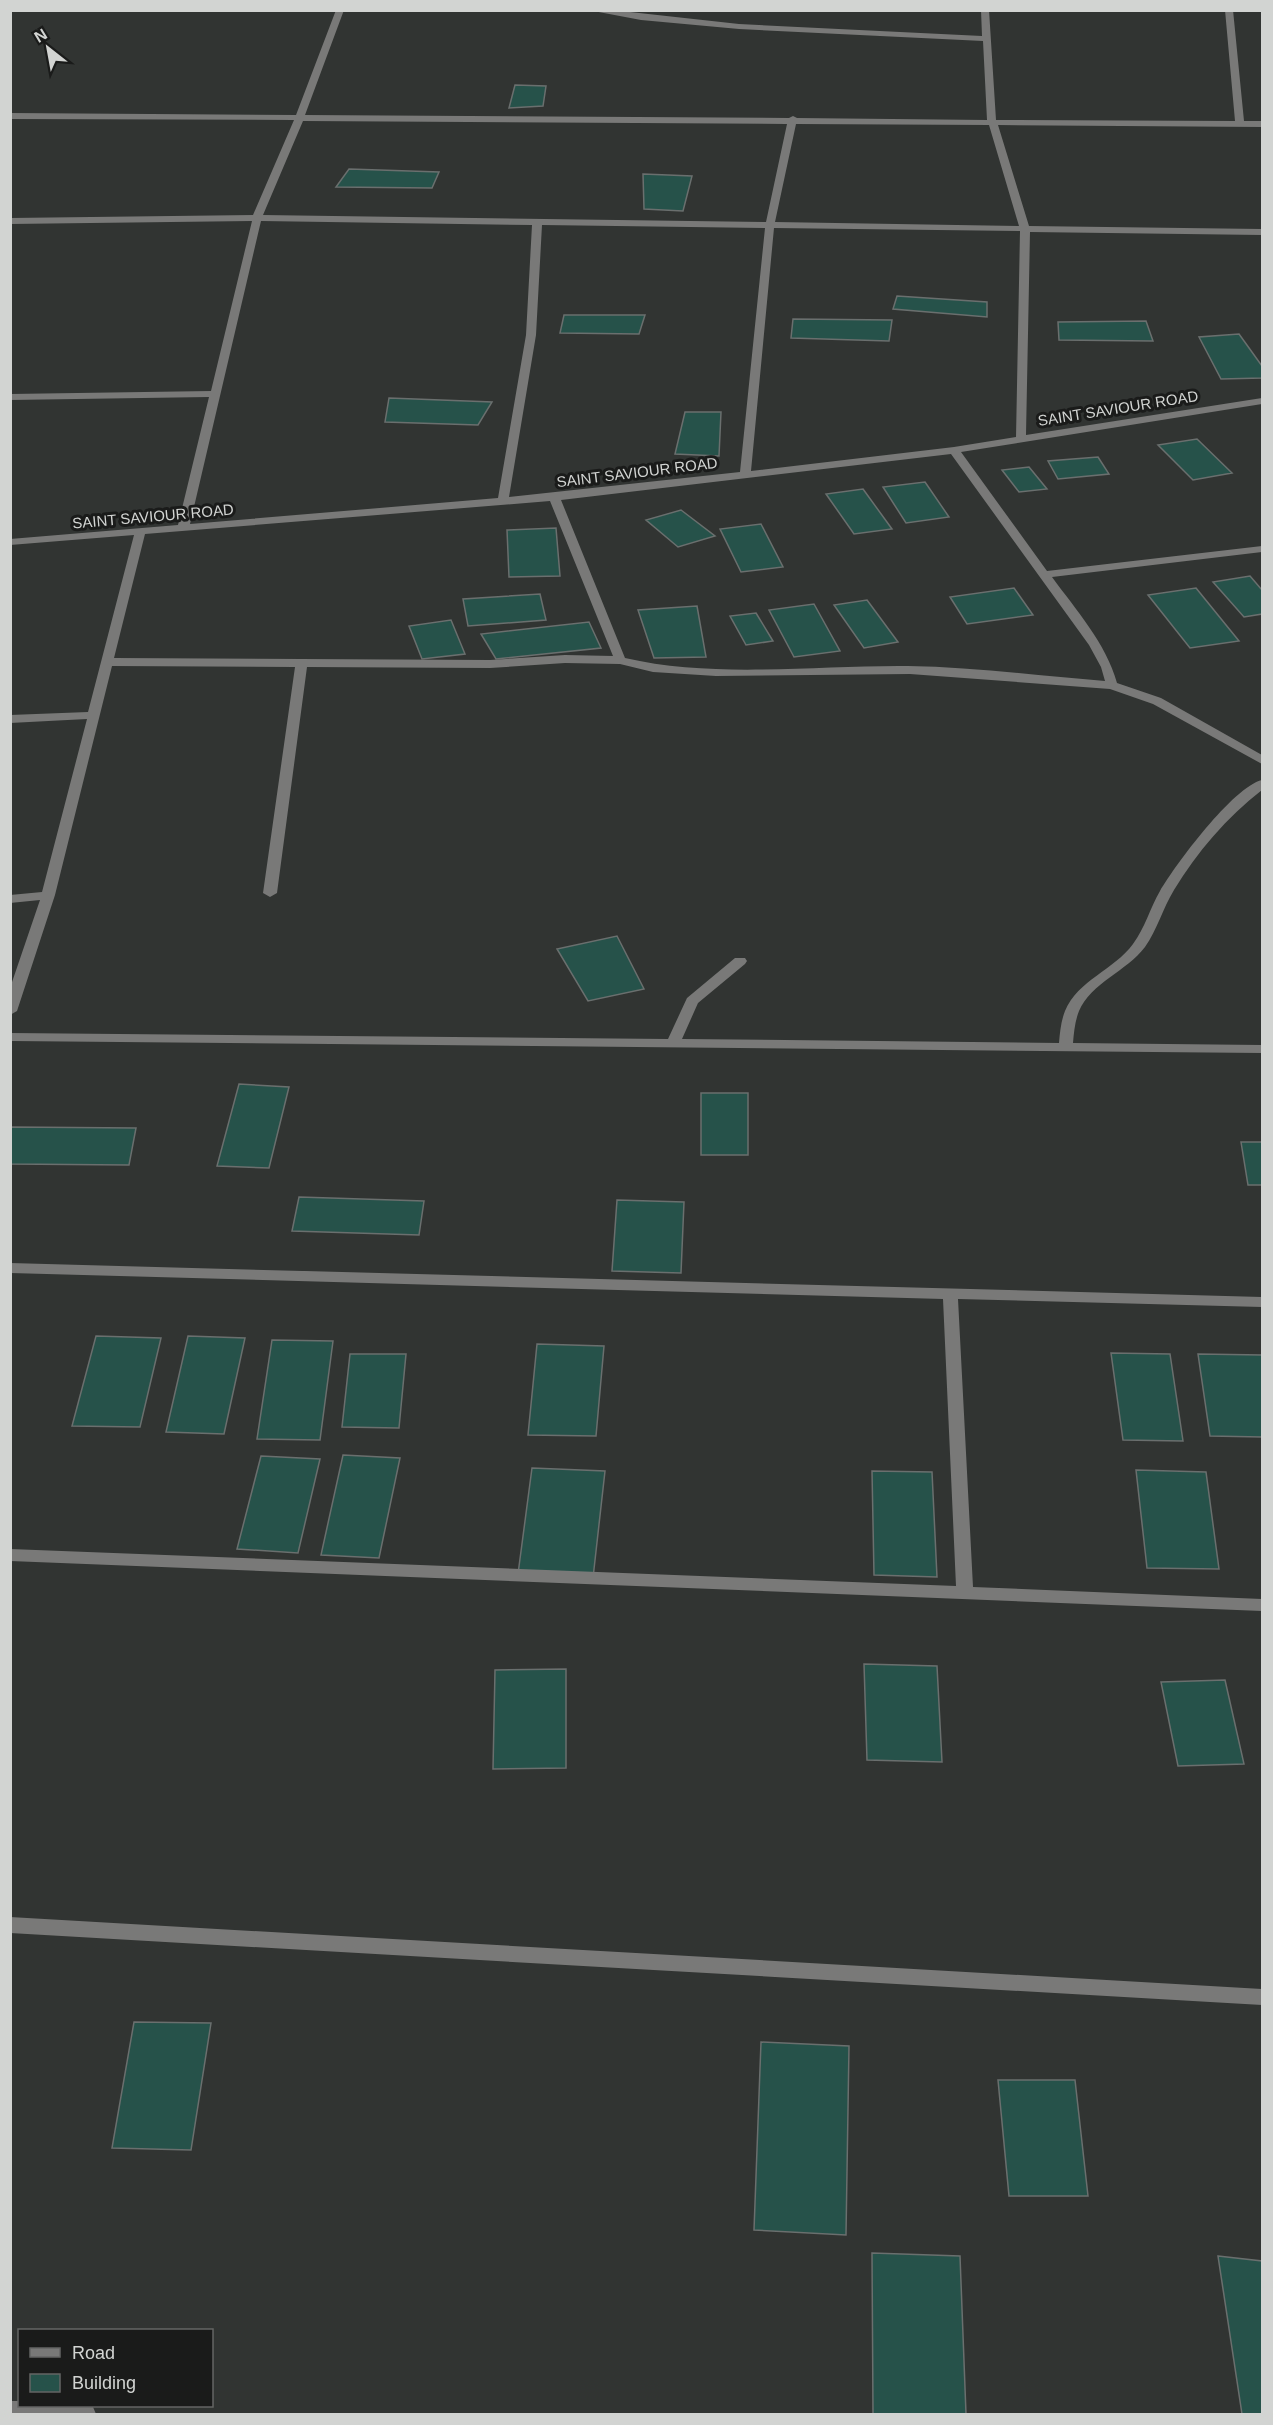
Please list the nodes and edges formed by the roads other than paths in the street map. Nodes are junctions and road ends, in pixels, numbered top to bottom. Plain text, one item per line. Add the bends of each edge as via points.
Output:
1 (340, 10) edge
2 (592, 10) edge
3 (985, 10) edge
4 (1229, 10) edge
5 (986, 39) junction
6 (10, 116) edge
7 (300, 117) junction
8 (793, 119) junction
9 (992, 121) junction
10 (1240, 123) junction
11 (1263, 124) edge
12 (256, 218) junction
13 (10, 221) edge
14 (537, 222) junction
15 (770, 225) junction
16 (1025, 229) junction
17 (1263, 232) edge
18 (215, 394) junction
19 (10, 397) edge
20 (1263, 401) edge
21 (1021, 439) junction
22 (954, 450) junction
23 (745, 475) junction
24 (554, 497) junction
25 (503, 501) junction
26 (183, 529) junction
27 (140, 533) junction
28 (10, 542) edge
29 (1263, 549) edge
30 (1044, 575) junction
31 (620, 660) junction
32 (108, 662) junction
33 (301, 663) junction
34 (1112, 685) junction
35 (94, 715) junction
36 (10, 719) edge
37 (1263, 760) edge
38 (1263, 784) edge
39 (270, 893) dead end
40 (48, 895) junction
41 (10, 899) edge
42 (740, 961) dead end
43 (10, 1011) edge
44 (10, 1036) edge
45 (673, 1043) junction
46 (1065, 1047) junction
47 (1263, 1049) edge
48 (10, 1268) edge
49 (950, 1293) junction
50 (1263, 1302) edge
51 (10, 1555) edge
52 (965, 1593) junction
53 (1263, 1605) edge
54 (10, 1925) edge
55 (1263, 1997) edge
56 (10, 2411) edge
57 (85, 2415) edge

1 - 7 street
2 - 5 street via 687,23
3 - 5 street
4 - 10 street
5 - 9 street
6 - 7 street
7 - 8 street
7 - 12 street
8 - 9 street
8 - 15 street
9 - 10 street
9 - 16 street
10 - 11 street
12 - 13 street
12 - 14 street
12 - 18 street
14 - 15 street
14 - 25 street via 531,335
15 - 16 street
15 - 23 street
16 - 17 street
16 - 21 street
18 - 19 street
18 - 26 street
20 - 21 street, SAINT SAVIOUR ROAD
21 - 22 street, SAINT SAVIOUR ROAD
22 - 23 street, SAINT SAVIOUR ROAD
22 - 30 street
23 - 24 street, SAINT SAVIOUR ROAD
24 - 25 street, SAINT SAVIOUR ROAD
24 - 31 street
25 - 26 street, SAINT SAVIOUR ROAD
26 - 27 street, SAINT SAVIOUR ROAD
27 - 28 street, SAINT SAVIOUR ROAD
27 - 32 street
29 - 30 street
30 - 34 street via 1095,645
31 - 33 street
31 - 34 street via 653,668 716,672 910,670
32 - 33 street
32 - 35 street
33 - 39 street
34 - 37 street via 1157,701
35 - 36 street
35 - 40 street
38 - 46 street via 1218,823 1167,891 1130,957 1083,995 1072,1010
40 - 41 street
40 - 43 street
42 - 45 street via 692,1000
44 - 45 street
45 - 46 street
46 - 47 street
48 - 49 street
49 - 50 street
49 - 52 street
51 - 52 street
52 - 53 street
54 - 55 street
56 - 57 street

